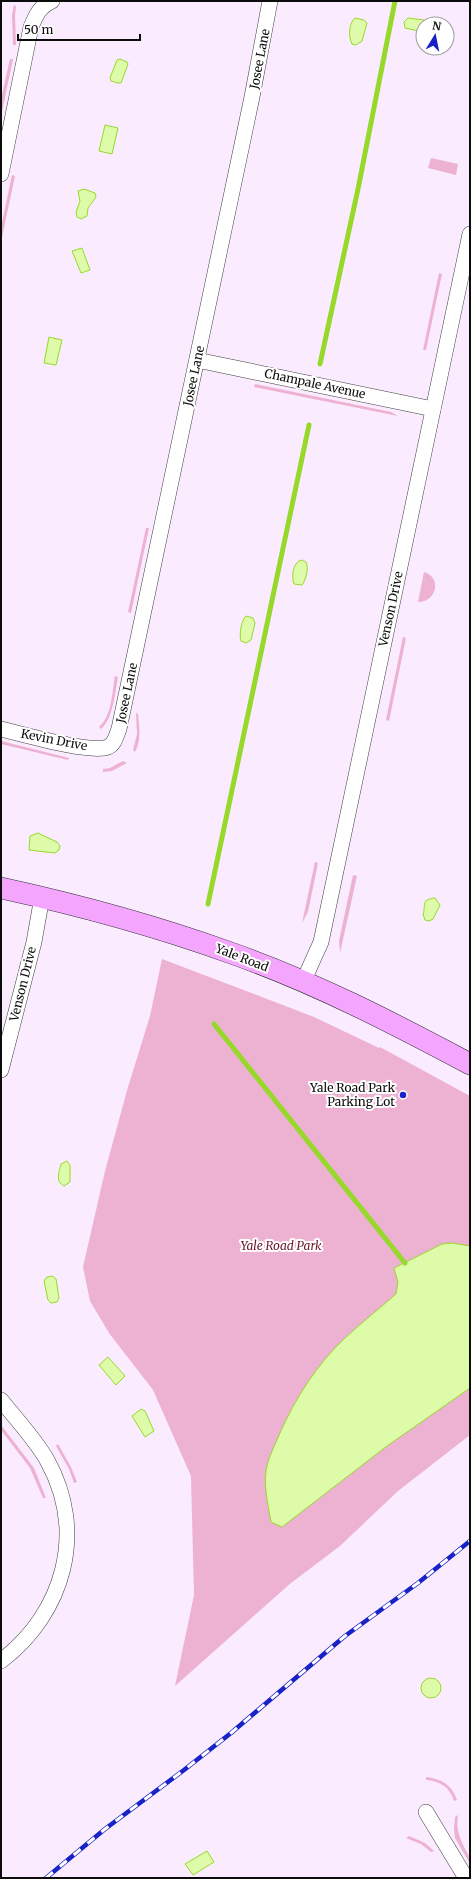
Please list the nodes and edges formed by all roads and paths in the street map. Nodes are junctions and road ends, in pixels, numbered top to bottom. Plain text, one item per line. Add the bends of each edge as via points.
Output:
1 (52, 1) edge
2 (270, 1) edge
3 (1, 174) edge
4 (470, 234) edge
5 (197, 360) junction
6 (433, 409) junction
7 (1, 729) edge
8 (108, 747) joint
9 (1, 888) edge
10 (42, 897) junction
11 (303, 982) junction
12 (470, 1064) edge
13 (1, 1070) edge
14 (1, 1400) edge
15 (1, 1662) edge
16 (426, 1812) dead end
17 (466, 1878) edge

1 - 3 street via 37,13 31,27
2 - 5 street, Josee Lane via 263,46
4 - 6 street, Venson Drive
5 - 6 street, Champale Avenue
5 - 8 street, Josee Lane via 119,729 114,743
6 - 11 street, Venson Drive via 321,942
7 - 8 street, Kevin Drive via 82,747
9 - 10 main road, Yale Road
10 - 11 main road, Yale Road via 147,925 233,953
10 - 13 street, Venson Drive via 34,942
11 - 12 main road, Yale Road via 386,1019
14 - 15 street via 47,1460 62,1494 67,1526 63,1572 51,1603 28,1637
16 - 17 street

